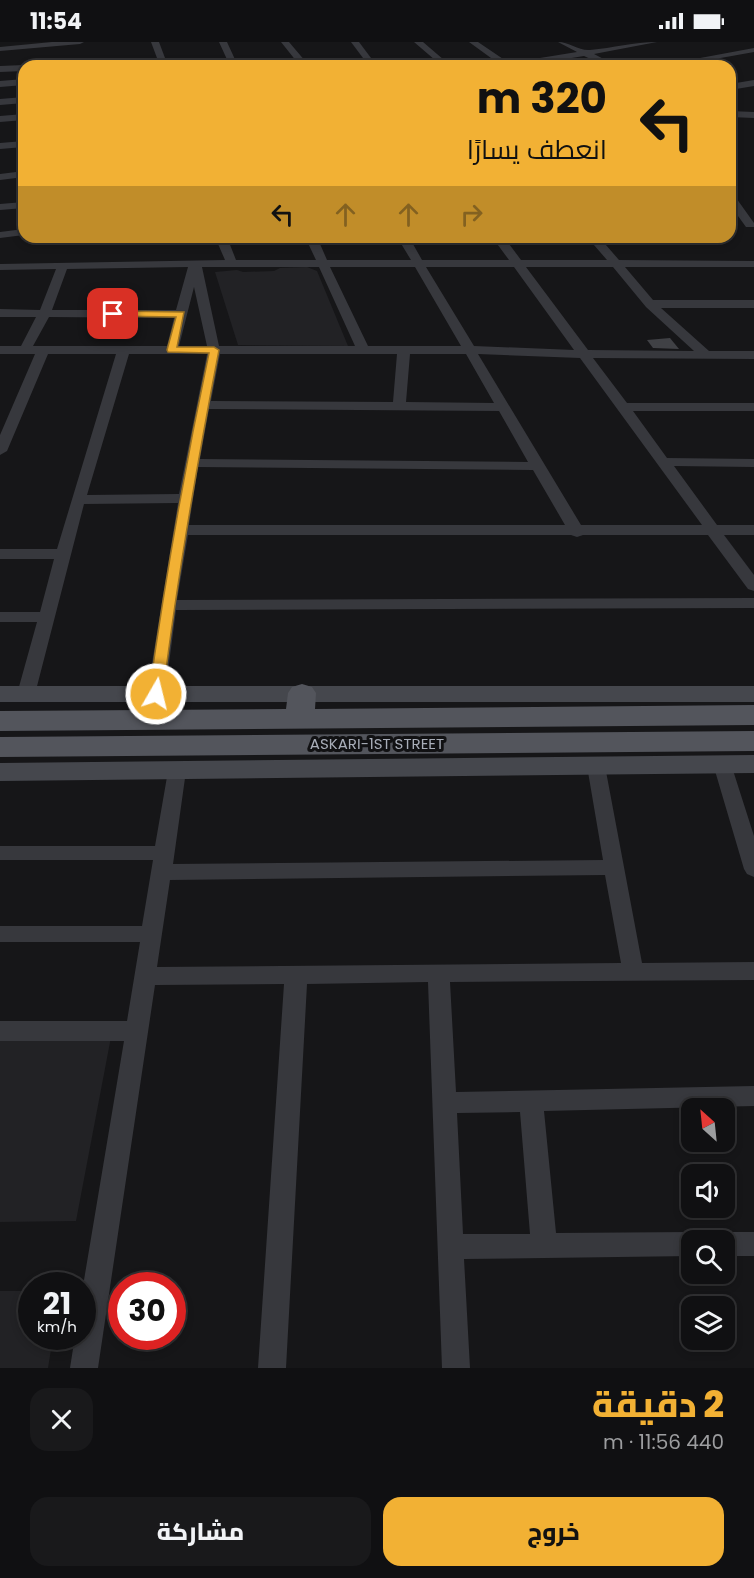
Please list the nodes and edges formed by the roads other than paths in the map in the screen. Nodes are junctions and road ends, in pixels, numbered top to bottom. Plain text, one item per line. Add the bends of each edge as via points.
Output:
1 (80, 42) edge
2 (155, 42) edge
3 (223, 42) edge
4 (285, 42) edge
5 (355, 42) edge
6 (418, 42) edge
7 (473, 42) edge
8 (562, 42) edge
9 (653, 42) edge
10 (0, 49) edge
11 (754, 50) edge
12 (90, 53) dead end
13 (586, 53) junction
14 (91, 60) edge
15 (162, 60) edge
16 (231, 60) edge
17 (300, 60) edge
18 (369, 60) edge
19 (440, 60) edge
20 (498, 60) edge
21 (543, 60) edge
22 (601, 60) edge
23 (696, 60) edge
24 (18, 68) edge
25 (0, 69) edge
26 (18, 82) edge
27 (754, 83) edge
28 (0, 84) edge
29 (736, 86) edge
30 (18, 100) edge
31 (0, 102) edge
32 (736, 114) edge
33 (754, 115) edge
34 (18, 118) edge
35 (0, 119) edge
36 (18, 144) edge
37 (0, 146) edge
38 (18, 175) edge
39 (0, 177) edge
40 (736, 204) edge
41 (18, 206) edge
42 (0, 207) edge
43 (736, 225) edge
44 (752, 225) edge
45 (18, 233) edge
46 (0, 235) edge
47 (224, 243) edge
48 (314, 243) edge
49 (406, 243) edge
50 (502, 243) edge
51 (598, 243) edge
52 (323, 262) junction
53 (195, 263) junction
54 (232, 263) junction
55 (418, 263) junction
56 (517, 263) junction
57 (616, 263) junction
58 (754, 264) edge
59 (63, 266) junction
60 (0, 267) edge
61 (650, 304) junction
62 (754, 304) edge
63 (0, 314) edge
64 (44, 314) junction
65 (181, 314) junction
66 (0, 350) edge
67 (25, 350) junction
68 (43, 350) junction
69 (124, 350) junction
70 (172, 350) junction
71 (214, 350) junction
72 (363, 350) junction
73 (404, 350) junction
74 (470, 350) junction
75 (584, 354) junction
76 (705, 354) junction
77 (754, 355) edge
78 (203, 405) junction
79 (399, 406) junction
80 (503, 407) junction
81 (622, 407) junction
82 (754, 407) edge
83 (0, 451) edge
84 (663, 462) junction
85 (192, 463) junction
86 (754, 463) edge
87 (538, 466) junction
88 (186, 498) junction
89 (78, 500) junction
90 (182, 530) junction
91 (712, 530) junction
92 (754, 530) edge
93 (577, 532) junction
94 (0, 554) edge
95 (63, 554) junction
96 (754, 586) edge
97 (754, 603) edge
98 (168, 605) junction
99 (0, 617) edge
100 (46, 617) junction
101 (0, 694) edge
102 (26, 694) junction
103 (156, 694) junction
104 (754, 694) edge
105 (301, 706) junction
106 (754, 715) edge
107 (754, 741) edge
108 (1, 752) edge
109 (723, 764) junction
110 (754, 764) edge
111 (596, 766) junction
112 (177, 771) junction
113 (0, 853) edge
114 (162, 862) junction
115 (754, 866) edge
116 (614, 867) junction
117 (0, 934) edge
118 (151, 934) junction
119 (754, 971) edge
120 (633, 972) junction
121 (439, 974) junction
122 (296, 975) junction
123 (145, 976) junction
124 (0, 1031) edge
125 (136, 1031) junction
126 (754, 1096) edge
127 (531, 1101) junction
128 (445, 1102) junction
129 (681, 1244) edge
130 (735, 1244) edge
131 (754, 1244) edge
132 (544, 1246) junction
133 (451, 1247) junction
134 (84, 1368) edge
135 (272, 1368) edge
136 (456, 1368) edge

1 - 10 street
2 - 15 street
3 - 16 street
4 - 17 street
5 - 18 street
6 - 19 street
7 - 20 street
8 - 13 street
9 - 13 street
11 - 23 street
12 - 14 street
13 - 21 street
13 - 22 street
24 - 25 street
26 - 28 street
27 - 29 street
30 - 31 street
32 - 33 street
34 - 35 street
36 - 37 street
38 - 39 street
40 - 44 street
41 - 42 street
43 - 44 street
45 - 46 street
47 - 54 street
48 - 52 street
49 - 55 street
50 - 56 street
51 - 57 street
52 - 54 street
52 - 55 street
52 - 72 street
53 - 54 street
53 - 59 street
53 - 65 street
53 - 71 street
55 - 56 street
55 - 74 street
56 - 57 street
56 - 75 street
57 - 58 street
57 - 61 street
59 - 60 street
59 - 64 street
61 - 62 street
61 - 76 street
63 - 64 street
64 - 65 street
64 - 67 street
65 - 70 street
66 - 67 street
67 - 68 street
68 - 69 street
68 - 83 street
69 - 70 street
69 - 89 street
70 - 71 street
71 - 72 street
71 - 78 street
72 - 73 street
73 - 74 street
73 - 79 street
74 - 75 street
74 - 80 street
75 - 76 street
75 - 81 street
76 - 77 street
78 - 79 street
78 - 85 street
79 - 80 street
80 - 87 street
81 - 82 street
81 - 84 street
84 - 86 street
84 - 91 street
85 - 87 street
85 - 88 street
87 - 93 street
88 - 89 street
88 - 90 street
89 - 95 street
90 - 93 street
90 - 98 street
91 - 92 street
91 - 93 street
91 - 96 street
94 - 95 street
95 - 100 street
97 - 98 street
98 - 103 street
99 - 100 street
100 - 102 street
101 - 102 street
102 - 103 street
103 - 105 street
104 - 105 street
105 - 106 main road, ASKARI-1ST STREET
105 - 108 main road, ASKARI-1ST STREET
107 - 108 main road, ASKARI-1ST STREET
108 - 112 street
109 - 110 street
109 - 111 street
109 - 115 street
111 - 112 street
111 - 116 street
112 - 114 street
113 - 114 street
114 - 116 street
114 - 118 street
116 - 120 street
117 - 118 street
118 - 123 street
119 - 120 street
120 - 121 street
121 - 122 street
121 - 128 street
122 - 123 street
122 - 135 street
123 - 125 street
124 - 125 street
125 - 134 street
126 - 127 street
127 - 128 street
127 - 132 street
128 - 133 street
129 - 132 street
130 - 131 street
132 - 133 street
133 - 136 street

